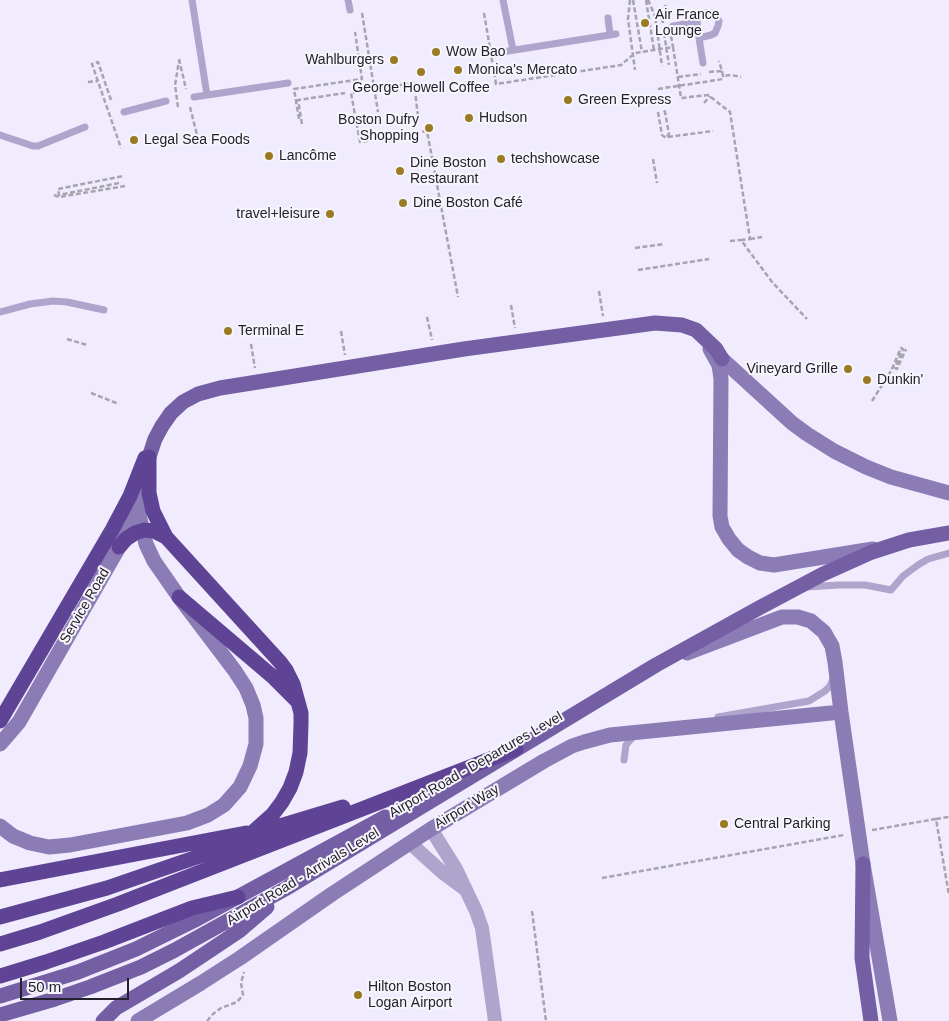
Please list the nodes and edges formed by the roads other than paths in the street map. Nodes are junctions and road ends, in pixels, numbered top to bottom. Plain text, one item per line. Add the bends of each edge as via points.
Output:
1 (192, 0) edge
2 (348, 0) edge
3 (503, 0) edge
4 (350, 10) dead end
5 (608, 18) dead end
6 (697, 22) junction
7 (673, 26) dead end
8 (699, 38) junction
9 (513, 50) junction
10 (502, 52) dead end
11 (703, 63) dead end
12 (288, 83) dead end
13 (207, 95) junction
14 (194, 97) dead end
15 (166, 101) dead end
16 (124, 112) dead end
17 (85, 127) dead end
18 (0, 134) edge
19 (104, 310) dead end
20 (0, 312) edge
21 (722, 359) junction
22 (147, 457) junction
23 (949, 493) edge
24 (949, 532) edge
25 (166, 536) junction
26 (884, 547) junction
27 (119, 548) junction
28 (949, 552) edge
29 (853, 560) junction
30 (798, 587) junction
31 (180, 597) junction
32 (656, 665) junction
33 (624, 680) junction
34 (298, 701) junction
35 (841, 712) junction
36 (0, 721) edge
37 (0, 744) edge
38 (516, 749) junction
39 (497, 754) junction
40 (624, 760) dead end
41 (0, 826) edge
42 (270, 829) junction
43 (432, 829) junction
44 (410, 843) junction
45 (863, 864) junction
46 (194, 875) junction
47 (303, 878) junction
48 (0, 880) edge
49 (467, 891) junction
50 (238, 897) junction
51 (0, 917) edge
52 (0, 944) edge
53 (0, 976) edge
54 (0, 996) edge
55 (0, 1015) edge
56 (103, 1021) edge
57 (138, 1021) edge
58 (495, 1021) edge
59 (871, 1021) edge
60 (890, 1021) edge

1 - 13 lane
2 - 4 lane
3 - 9 lane
5 - 9 lane via 613,34
6 - 7 lane
6 - 8 lane
6 - 8 lane via 701,14 707,13 712,13 719,21 715,33
8 - 11 lane
9 - 10 lane
12 - 13 lane
13 - 14 lane
15 - 16 lane
17 - 18 lane via 38,146
19 - 20 lane via 53,300
21 - 22 main road via 696,330 682,325 655,323 220,388 198,394 171,413
21 - 23 main road via 792,422 834,451 891,477
21 - 29 main road via 718,502 725,532 745,554 760,561 775,564
22 - 25 highway via 153,511
22 - 26 main road via 154,439 176,411 200,397 234,388 608,332 677,329 698,336 714,353 719,365 720,516 722,527 738,550 760,563 774,565
22 - 27 main road, Service Road
22 - 31 main road via 138,500 142,529 154,561
22 - 36 highway via 112,530
24 - 26 main road, Airport Road - Departures Level
24 - 29 main road, Airport Road - Arrivals Level via 909,540
25 - 27 highway via 154,530 144,530
25 - 34 highway via 283,666
26 - 33 main road, Airport Road - Departures Level via 822,574
27 - 37 main road, Service Road via 19,722
28 - 30 lane via 918,565 891,590 854,585
29 - 30 main road, Airport Road - Arrivals Level
30 - 32 main road, Airport Road - Arrivals Level
31 - 34 highway
31 - 41 main road via 235,671 253,705 256,744 240,787 224,805 187,823 70,845 49,847 30,843
32 - 35 main road via 782,617 798,617 811,621 824,632 832,646
32 - 38 main road, Airport Road - Arrivals Level
33 - 39 main road, Airport Road - Departures Level
33 - 40 lane via 701,653 772,620 791,616 804,618 820,627 832,639 836,652 836,670 828,689 810,701 638,733 626,745
34 - 46 highway via 302,724 300,753 287,794 265,821
35 - 43 main road, Airport Way via 610,735 578,744
35 - 45 main road
38 - 46 highway
38 - 47 main road, Airport Road - Arrivals Level
39 - 42 highway
39 - 50 main road, Airport Road - Departures Level
42 - 48 highway
42 - 51 highway via 140,878
43 - 44 main road, Airport Way
43 - 49 street
44 - 49 street
44 - 57 main road, Airport Way via 240,958
45 - 59 main road via 862,958
45 - 60 main road
46 - 52 highway
47 - 55 main road, Airport Road - Arrivals Level via 157,959 109,980
47 - 56 main road via 239,931 116,1008
49 - 58 street via 482,928
50 - 53 highway via 192,908 104,942
50 - 54 main road, Airport Road - Departures Level via 114,959

